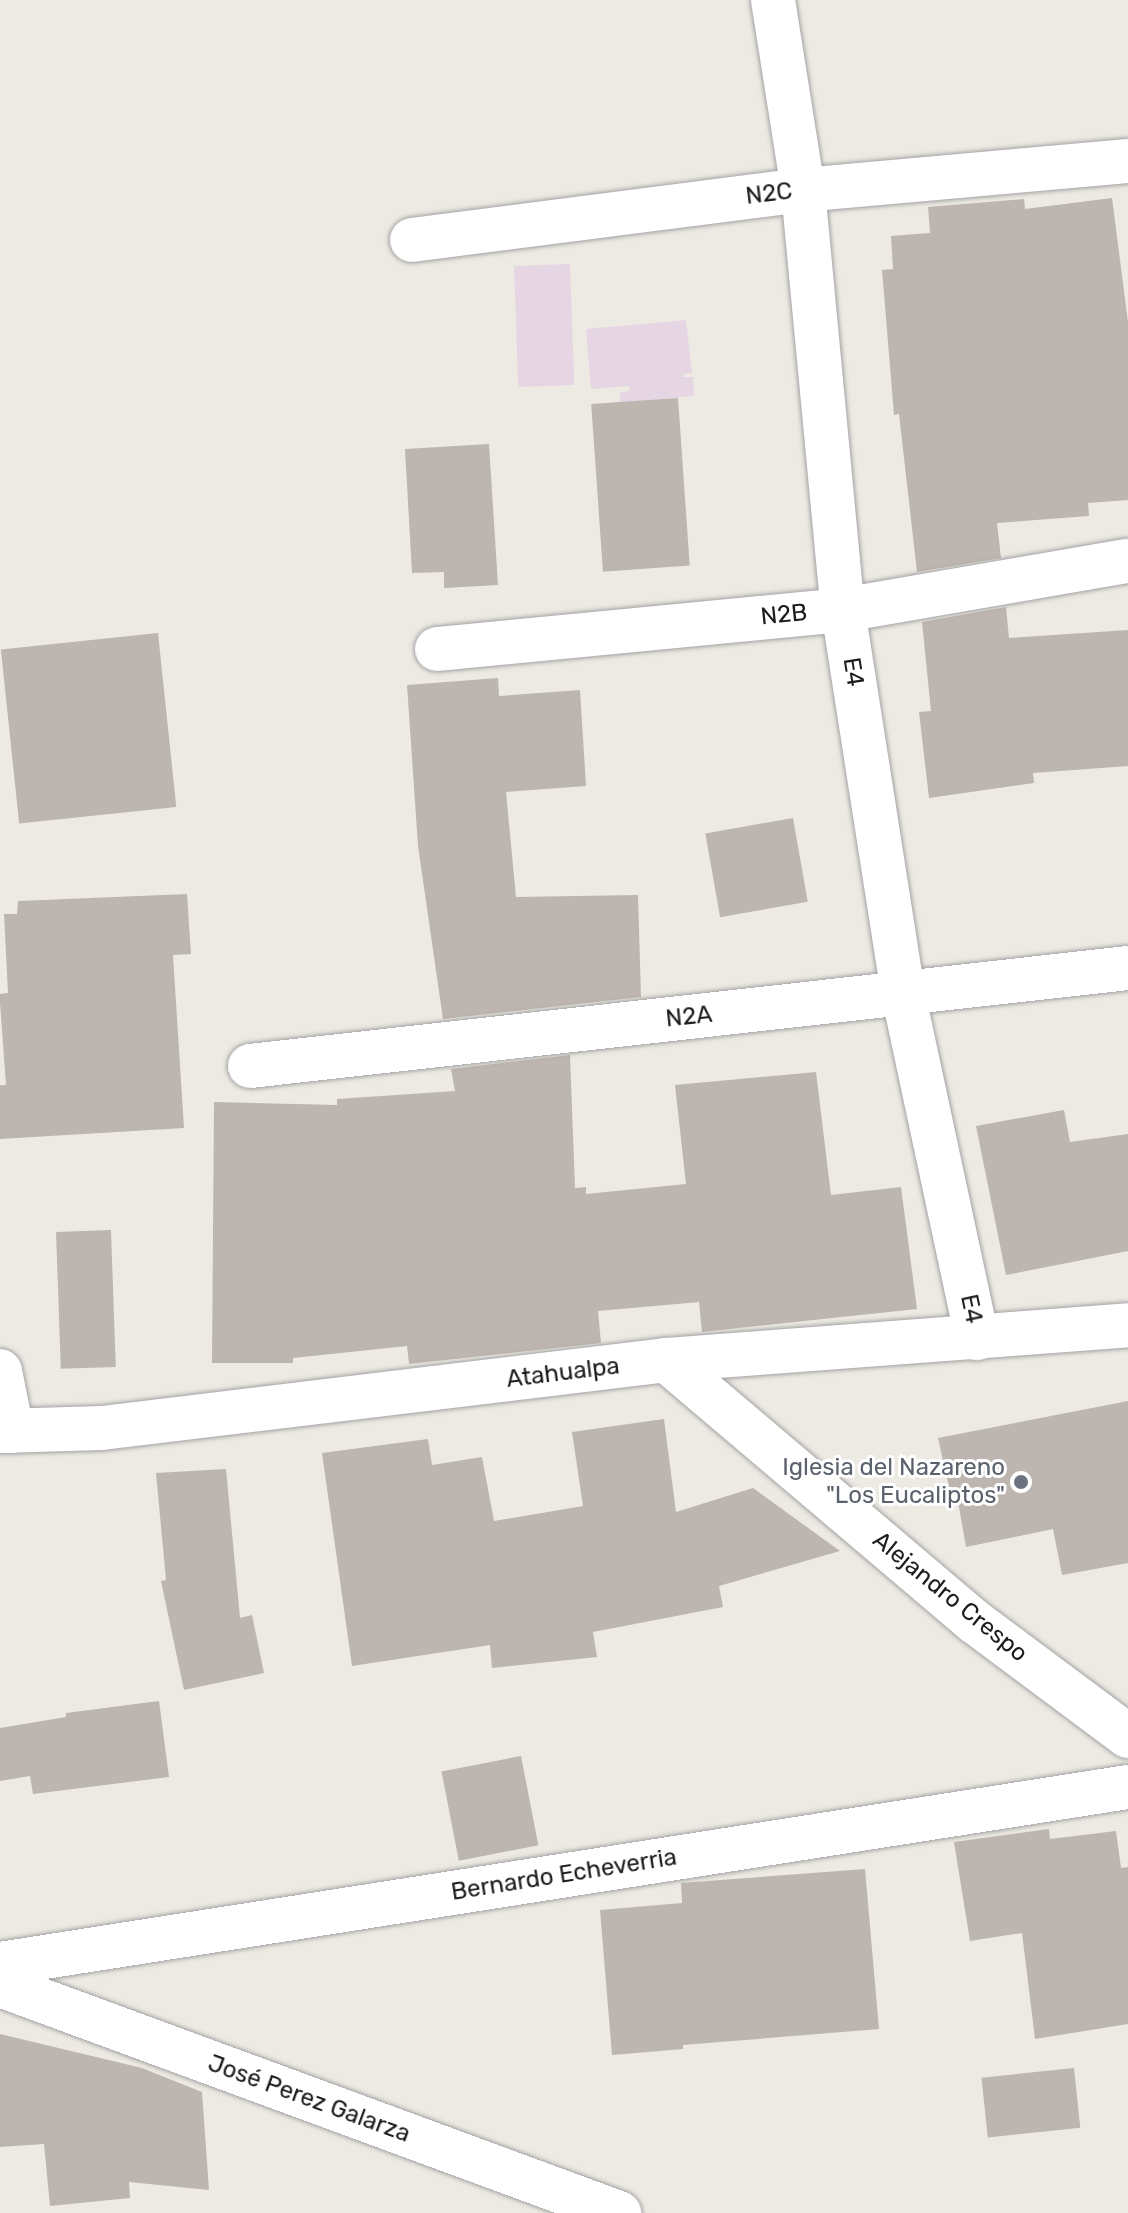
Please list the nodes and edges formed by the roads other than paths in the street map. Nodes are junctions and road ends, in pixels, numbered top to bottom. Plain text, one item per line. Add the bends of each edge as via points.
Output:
1 (773, 0) edge
2 (1128, 161) edge
3 (803, 190) junction
4 (412, 240) dead end
5 (1128, 561) edge
6 (843, 610) junction
7 (437, 649) dead end
8 (1128, 968) edge
9 (903, 993) junction
10 (250, 1066) dead end
11 (1128, 1325) edge
12 (977, 1338) junction
13 (666, 1360) junction
14 (0, 1371) edge
15 (6, 1431) edge
16 (1128, 1736) edge
17 (1128, 1787) edge
18 (0, 1964) edge
19 (0, 1985) edge
20 (619, 2213) edge

1 - 3 street, E4
2 - 3 street, N2C
3 - 4 street, N2C
3 - 6 street, E4
5 - 6 street, N2B
6 - 7 street, N2B
6 - 9 street, E4
8 - 9 street, N2A
9 - 10 street, N2A
9 - 12 street, E4
11 - 12 street, Atahualpa
12 - 13 street, Atahualpa
13 - 15 street, Atahualpa via 102,1428
13 - 16 street, Alejandro Crespo via 975,1622
14 - 15 street
17 - 18 street, Bernardo Echeverria
19 - 20 street, José Perez Galarza

